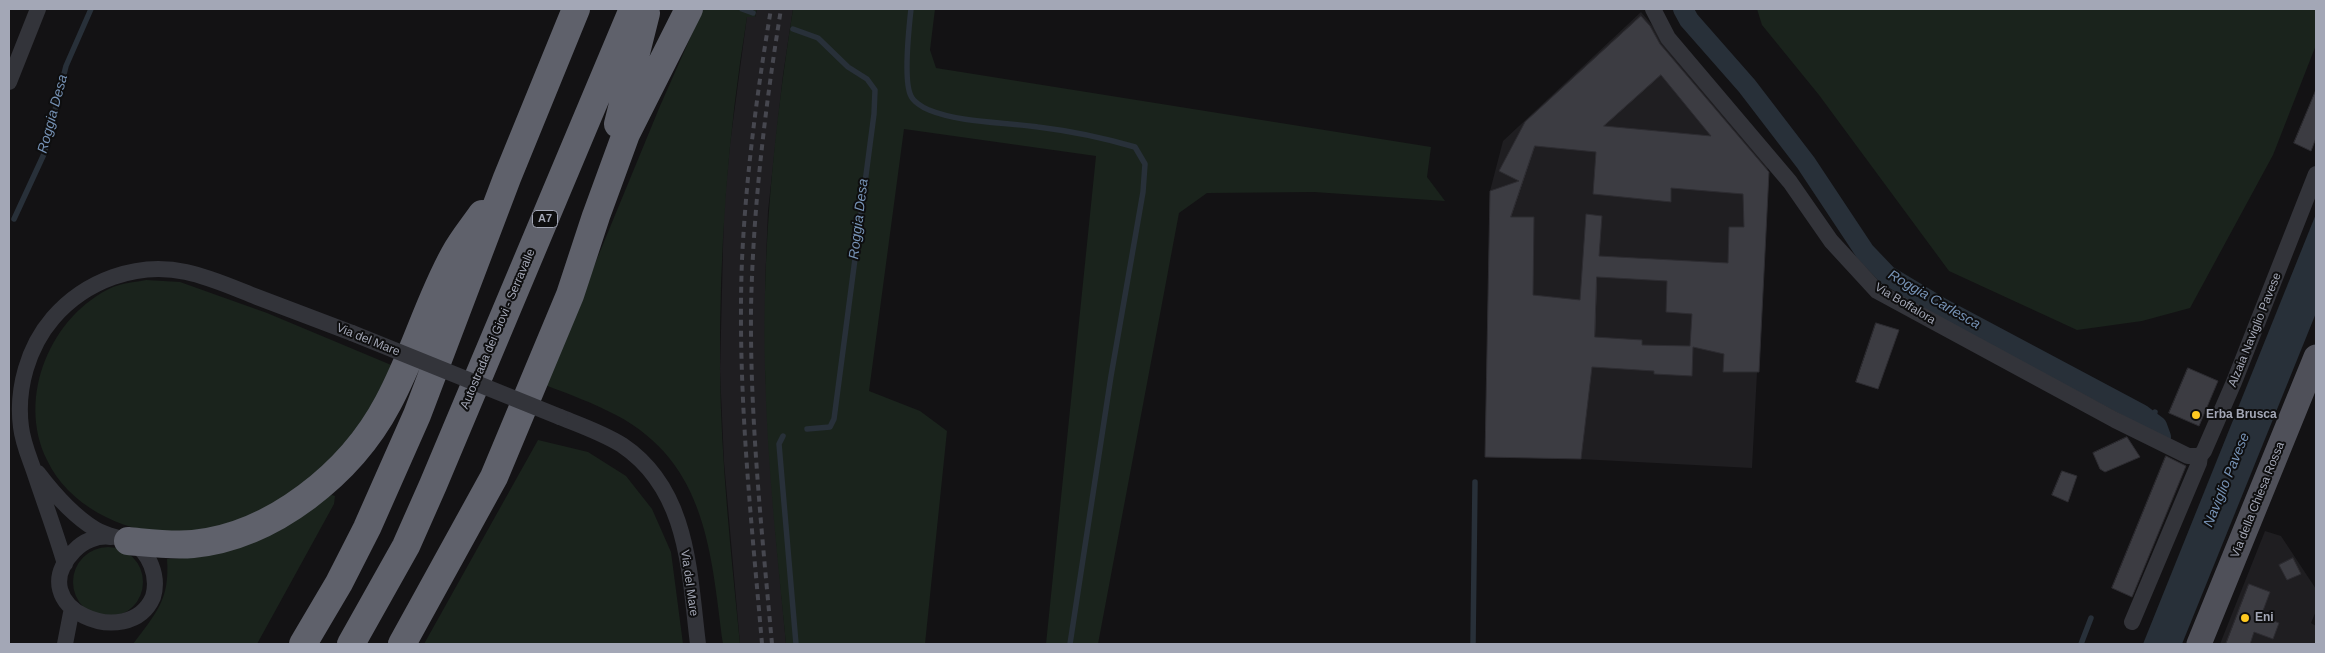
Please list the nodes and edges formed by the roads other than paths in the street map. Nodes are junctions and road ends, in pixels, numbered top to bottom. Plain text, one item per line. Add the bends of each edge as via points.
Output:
1 (38, 9) edge
2 (576, 9) edge
3 (634, 9) edge
4 (647, 9) edge
5 (689, 9) edge
6 (1652, 9) edge
7 (9, 82) edge
8 (2316, 174) edge
9 (507, 178) junction
10 (596, 216) junction
11 (2316, 357) edge
12 (2200, 456) junction
13 (31, 463) junction
14 (120, 539) junction
15 (65, 564) junction
16 (71, 613) junction
17 (2132, 622) dead end
18 (65, 644) edge
19 (304, 644) edge
20 (351, 644) edge
21 (402, 644) edge
22 (698, 644) edge
23 (2199, 644) edge

1 - 7 street
2 - 9 highway
3 - 20 highway, Autostrada dei Giovi - Serravalle / A7 via 425,503 381,594
4 - 10 highway
5 - 10 highway via 626,134
6 - 12 street, Via Boffalora via 1668,38 1790,182 1831,241 1877,291 2115,420 2188,456
8 - 12 street, Alzaia Naviglio Pavese via 2234,382
9 - 14 highway via 454,255 388,404 360,444 329,478 262,523 218,539 166,545
9 - 19 highway via 409,432 367,528
10 - 21 highway via 570,295 494,477
11 - 23 main road, Via della Chiesa Rossa
12 - 17 street, Alzaia Naviglio Pavese
13 - 14 street via 63,503 95,529
13 - 15 street, Via del Mare
13 - 22 street, Via del Mare, bridge via 20,413 28,360 37,341 59,312 102,281 135,271 183,271 352,333 560,416 621,445 645,464 663,487 678,519 688,562
14 - 15 street via 87,541 74,550
14 - 16 street via 138,547 149,560 155,582 147,609 122,632 96,629 80,622
15 - 16 street via 60,586
16 - 18 street

